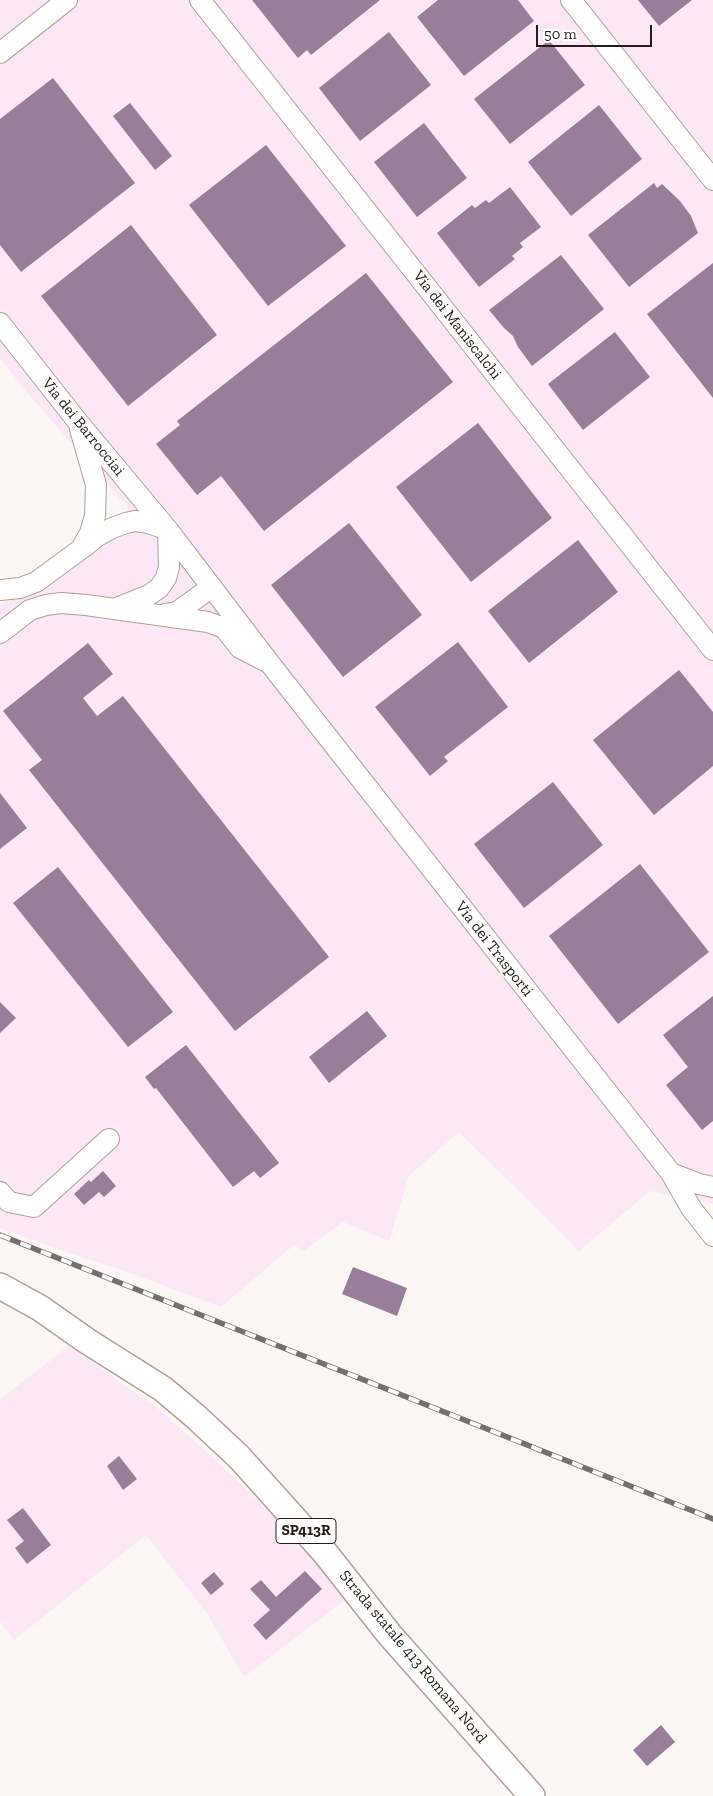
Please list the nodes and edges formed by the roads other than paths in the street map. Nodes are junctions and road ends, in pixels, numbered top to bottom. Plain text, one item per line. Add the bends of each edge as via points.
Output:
1 (66, 0) edge
2 (200, 0) edge
3 (571, 0) edge
4 (0, 53) edge
5 (713, 180) edge
6 (0, 323) edge
7 (78, 422) junction
8 (168, 530) junction
9 (81, 550) junction
10 (212, 587) junction
11 (0, 590) edge
12 (117, 608) junction
13 (161, 615) junction
14 (0, 633) edge
15 (713, 650) edge
16 (271, 665) junction
17 (109, 1139) dead end
18 (671, 1173) junction
19 (713, 1187) edge
20 (0, 1192) edge
21 (713, 1236) edge
22 (0, 1286) edge
23 (532, 1796) edge

1 - 4 street
2 - 15 street, Via dei Maniscalchi
3 - 5 street
6 - 7 street, Via dei Barrocciai
7 - 8 street, Via dei Barrocciai
7 - 9 street via 96,485 95,516
8 - 9 street via 149,523 126,523 96,537
8 - 10 street, Via dei Trasporti
8 - 12 street, Via dei Trasporti via 169,567 166,578 149,595
9 - 11 street via 36,582
10 - 13 street, Via dei Trasporti via 177,612
10 - 16 street, Via dei Trasporti
12 - 13 street, Via dei Trasporti
12 - 14 street, Via dei Trasporti via 61,603 46,605 30,610
13 - 16 street, Via dei Trasporti via 208,622 224,628 240,648
16 - 18 street, Via dei Trasporti
17 - 20 street via 34,1207 9,1202
18 - 19 street
18 - 21 street, Via dei Trasporti via 691,1208
22 - 23 main road, Strada statale 413 Romana Nord / SP413R via 40,1308 163,1389 239,1458 326,1554 389,1634

